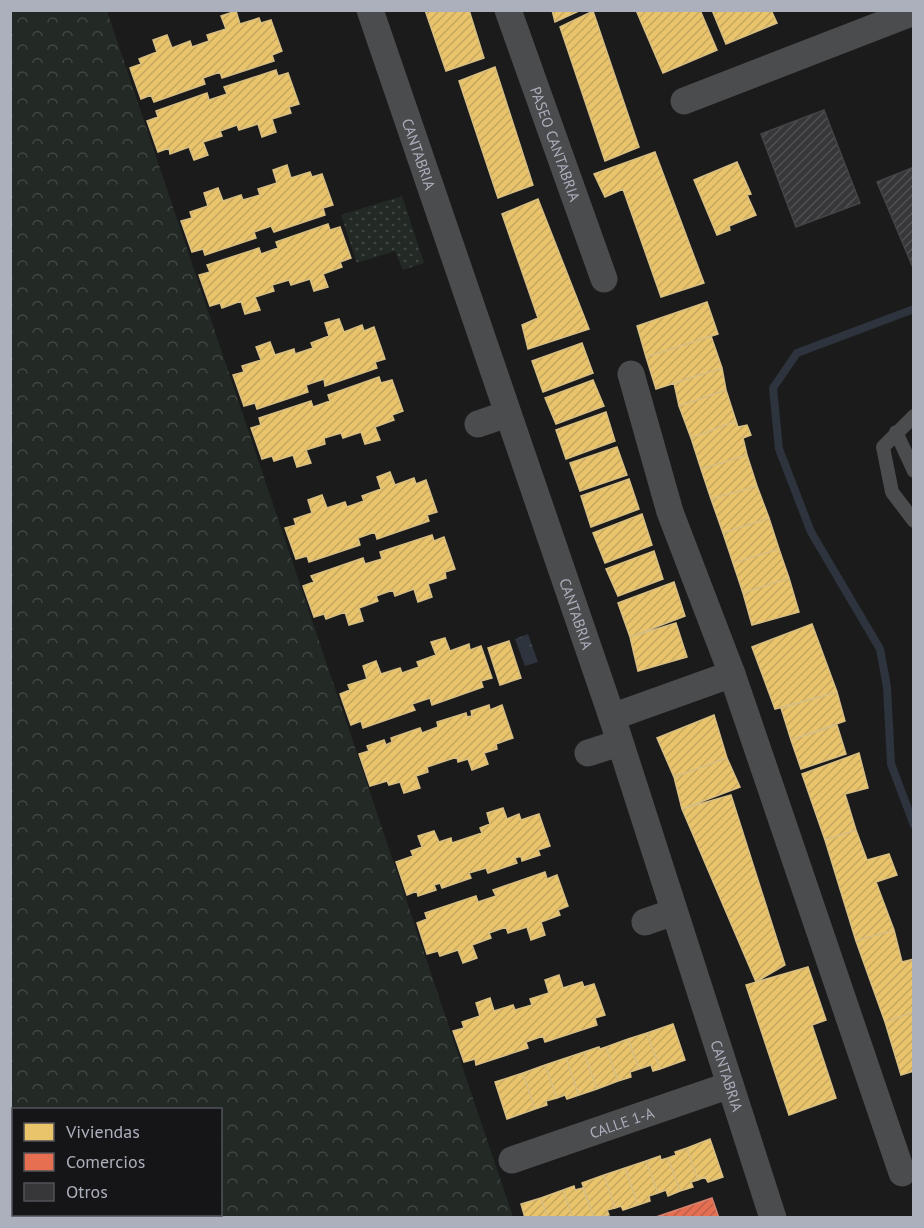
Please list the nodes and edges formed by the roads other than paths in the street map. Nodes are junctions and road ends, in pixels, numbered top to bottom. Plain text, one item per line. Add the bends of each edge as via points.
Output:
1 (370, 10) edge
2 (508, 10) edge
3 (914, 12) edge
4 (684, 101) dead end
5 (604, 279) dead end
6 (631, 374) dead end
7 (507, 414) junction
8 (914, 416) edge
9 (478, 424) dead end
10 (896, 432) junction
11 (914, 471) edge
12 (914, 521) edge
13 (732, 674) junction
14 (612, 717) junction
15 (619, 743) junction
16 (588, 753) dead end
17 (674, 912) junction
18 (645, 922) dead end
19 (730, 1085) junction
20 (512, 1160) dead end
21 (902, 1173) dead end
22 (773, 1218) edge

1 - 7 street, CANTABRIA
2 - 5 street, PASEO CANTABRIA
3 - 4 street
6 - 13 street via 670,512
7 - 9 street
7 - 14 street, CANTABRIA
8 - 10 lane
10 - 11 lane
10 - 12 lane via 883,447 892,492
13 - 14 street
13 - 21 street
14 - 15 street, CANTABRIA
15 - 16 street
15 - 17 street, CANTABRIA
17 - 18 street
17 - 19 street, CANTABRIA
19 - 20 street, CALLE 1-A
19 - 22 street, CANTABRIA

